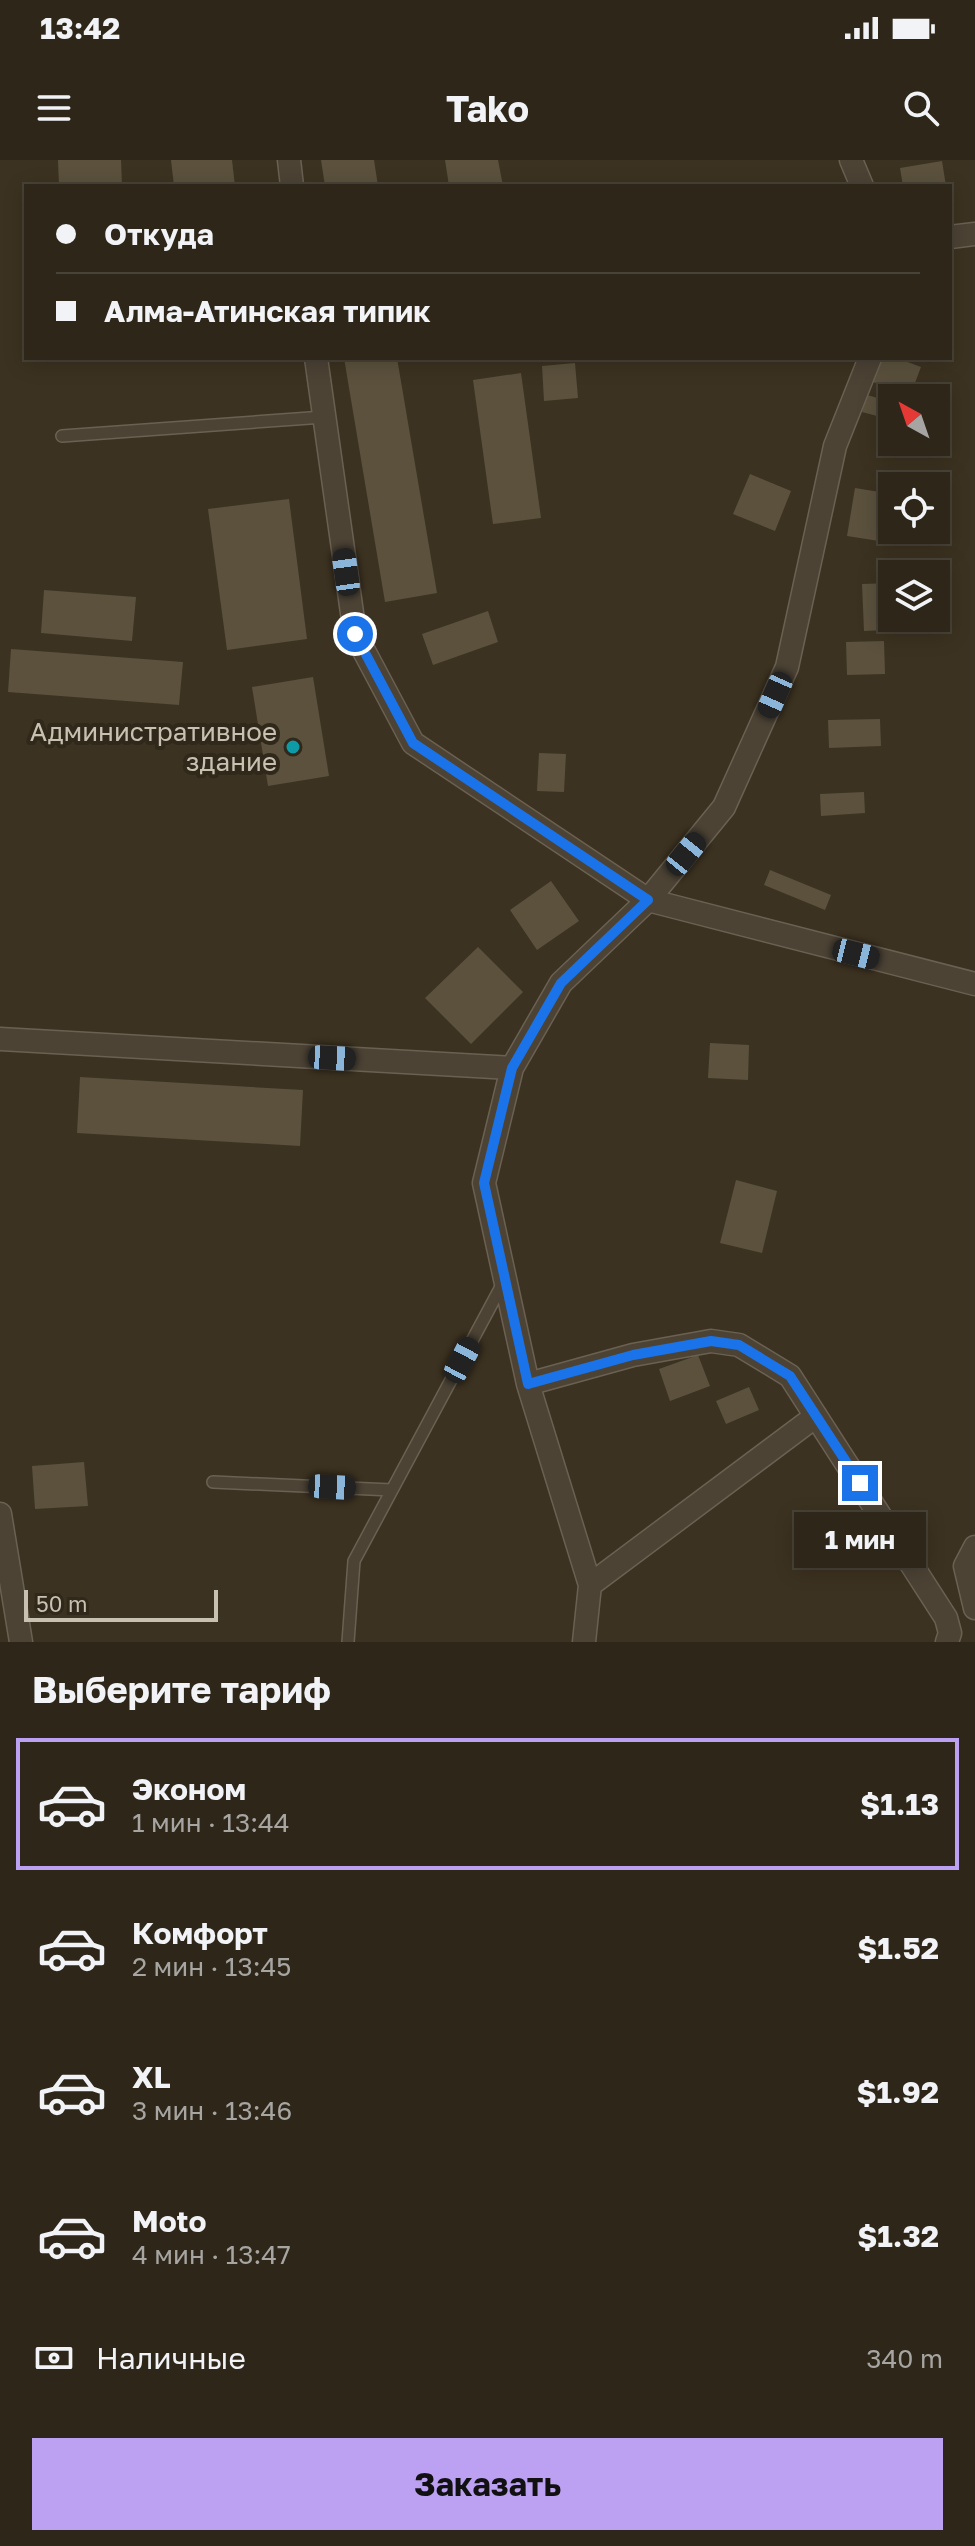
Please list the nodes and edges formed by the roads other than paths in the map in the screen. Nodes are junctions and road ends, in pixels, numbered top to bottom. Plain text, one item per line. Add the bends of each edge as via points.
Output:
1 (289, 160) edge
2 (851, 160) edge
3 (292, 184) edge
4 (861, 184) edge
5 (975, 234) edge
6 (952, 237) edge
7 (316, 360) edge
8 (869, 360) edge
9 (324, 417) junction
10 (62, 436) dead end
11 (648, 900) junction
12 (975, 984) edge
13 (0, 1039) edge
14 (512, 1068) junction
15 (504, 1282) junction
16 (528, 1384) junction
17 (816, 1416) junction
18 (213, 1482) dead end
19 (392, 1490) junction
20 (0, 1514) edge
21 (975, 1547) edge
22 (590, 1585) junction
23 (975, 1608) edge
24 (21, 1642) edge
25 (348, 1642) edge
26 (584, 1642) edge
27 (947, 1642) edge

1 - 3 street
2 - 4 street
5 - 6 street
7 - 9 street
8 - 11 street via 835,446 787,667 724,807
9 - 10 lane
9 - 11 street via 355,634 413,743
11 - 12 street
11 - 14 street via 561,983
13 - 14 street
14 - 15 street via 484,1183
15 - 16 street
15 - 19 lane
16 - 17 street via 633,1355 711,1341 739,1345 790,1376
16 - 22 street
17 - 22 street
17 - 27 street via 946,1618
18 - 19 lane
19 - 25 lane via 354,1561
20 - 24 street
21 - 23 street via 965,1566
22 - 26 street

